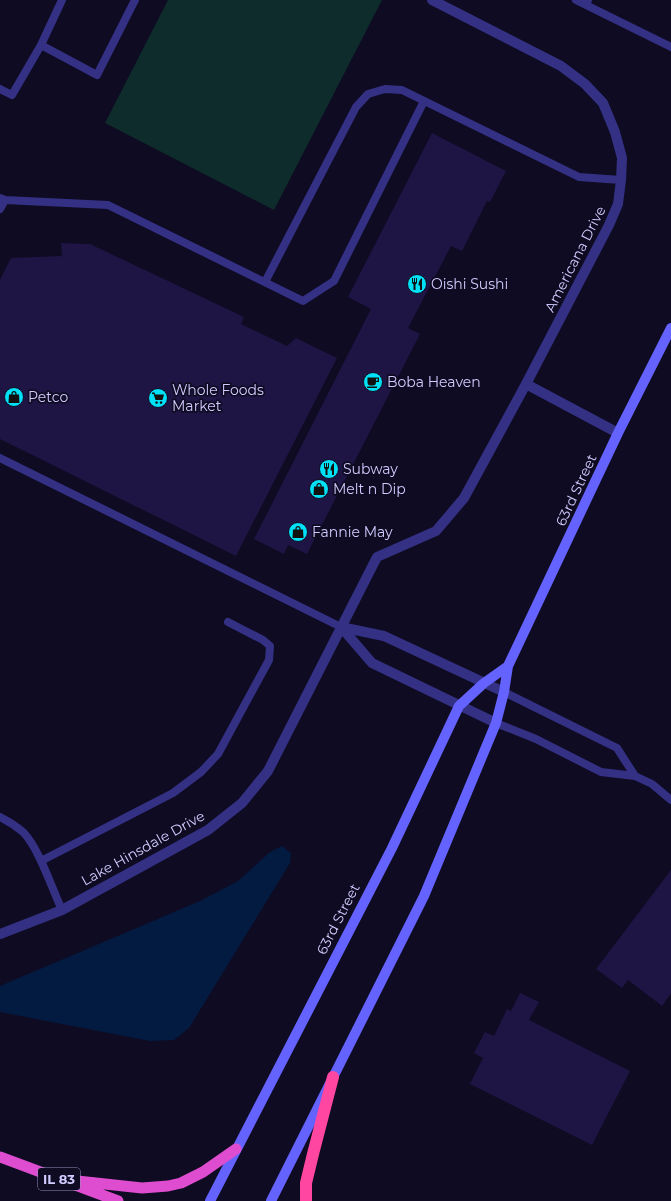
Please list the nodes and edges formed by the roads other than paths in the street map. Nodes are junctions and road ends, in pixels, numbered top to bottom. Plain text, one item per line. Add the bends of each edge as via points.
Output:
1 (62, 0) edge
2 (135, 0) edge
3 (432, 0) edge
4 (576, 0) edge
5 (587, 2) edge
6 (442, 3) edge
7 (41, 45) junction
8 (671, 47) edge
9 (0, 89) edge
10 (424, 101) junction
11 (621, 180) junction
12 (2, 199) edge
13 (0, 209) edge
14 (266, 282) junction
15 (671, 328) edge
16 (526, 384) junction
17 (618, 434) junction
18 (0, 458) edge
19 (228, 622) dead end
20 (342, 627) junction
21 (508, 666) junction
22 (484, 683) junction
23 (504, 692) junction
24 (459, 706) junction
25 (496, 723) junction
26 (635, 776) junction
27 (671, 800) edge
28 (0, 816) edge
29 (41, 861) junction
30 (62, 910) junction
31 (0, 934) edge
32 (333, 1077) junction
33 (236, 1150) junction
34 (0, 1157) edge
35 (59, 1179) junction
36 (118, 1201) edge
37 (210, 1201) edge
38 (271, 1201) edge
39 (306, 1201) edge

1 - 7 lane
2 - 7 lane via 97,75
3 - 6 street, Americana Drive
4 - 5 lane
5 - 8 lane
6 - 11 street, Americana Drive via 561,66 584,84 603,103 615,132 622,158
7 - 9 lane via 12,95
10 - 11 lane via 579,177
10 - 14 lane via 402,90 385,89 368,94 356,107
10 - 14 lane via 334,281 303,300
11 - 16 street, Americana Drive via 618,204 609,225
12 - 13 lane
12 - 14 lane via 108,205
15 - 17 main road, 63rd Street
16 - 17 street
16 - 20 street, Lake Hinsdale Drive via 464,498 436,531 377,557
17 - 21 main road, 63rd Street
18 - 20 lane
19 - 29 lane via 270,646 269,660 218,754 201,772 173,793
20 - 22 street via 384,636
20 - 24 street via 372,663
20 - 30 street, Lake Hinsdale Drive via 268,771 242,803 208,830
21 - 22 main road, 63rd Street
21 - 23 main road, 63rd Street
22 - 23 street
22 - 24 main road, 63rd Street
23 - 25 main road, 63rd Street
23 - 26 lane via 617,748
24 - 25 street
24 - 33 main road, 63rd Street via 392,848
25 - 26 lane via 536,739 601,772
25 - 32 main road, 63rd Street via 424,896
26 - 27 lane via 652,784
28 - 29 lane via 24,833
29 - 30 lane
30 - 31 street, Lake Hinsdale Drive
32 - 38 main road, 63rd Street
32 - 39 highway via 306,1183
33 - 35 highway via 203,1172 168,1186 142,1188
33 - 37 main road, 63rd Street
34 - 35 highway, IL 83
35 - 36 highway, IL 83

